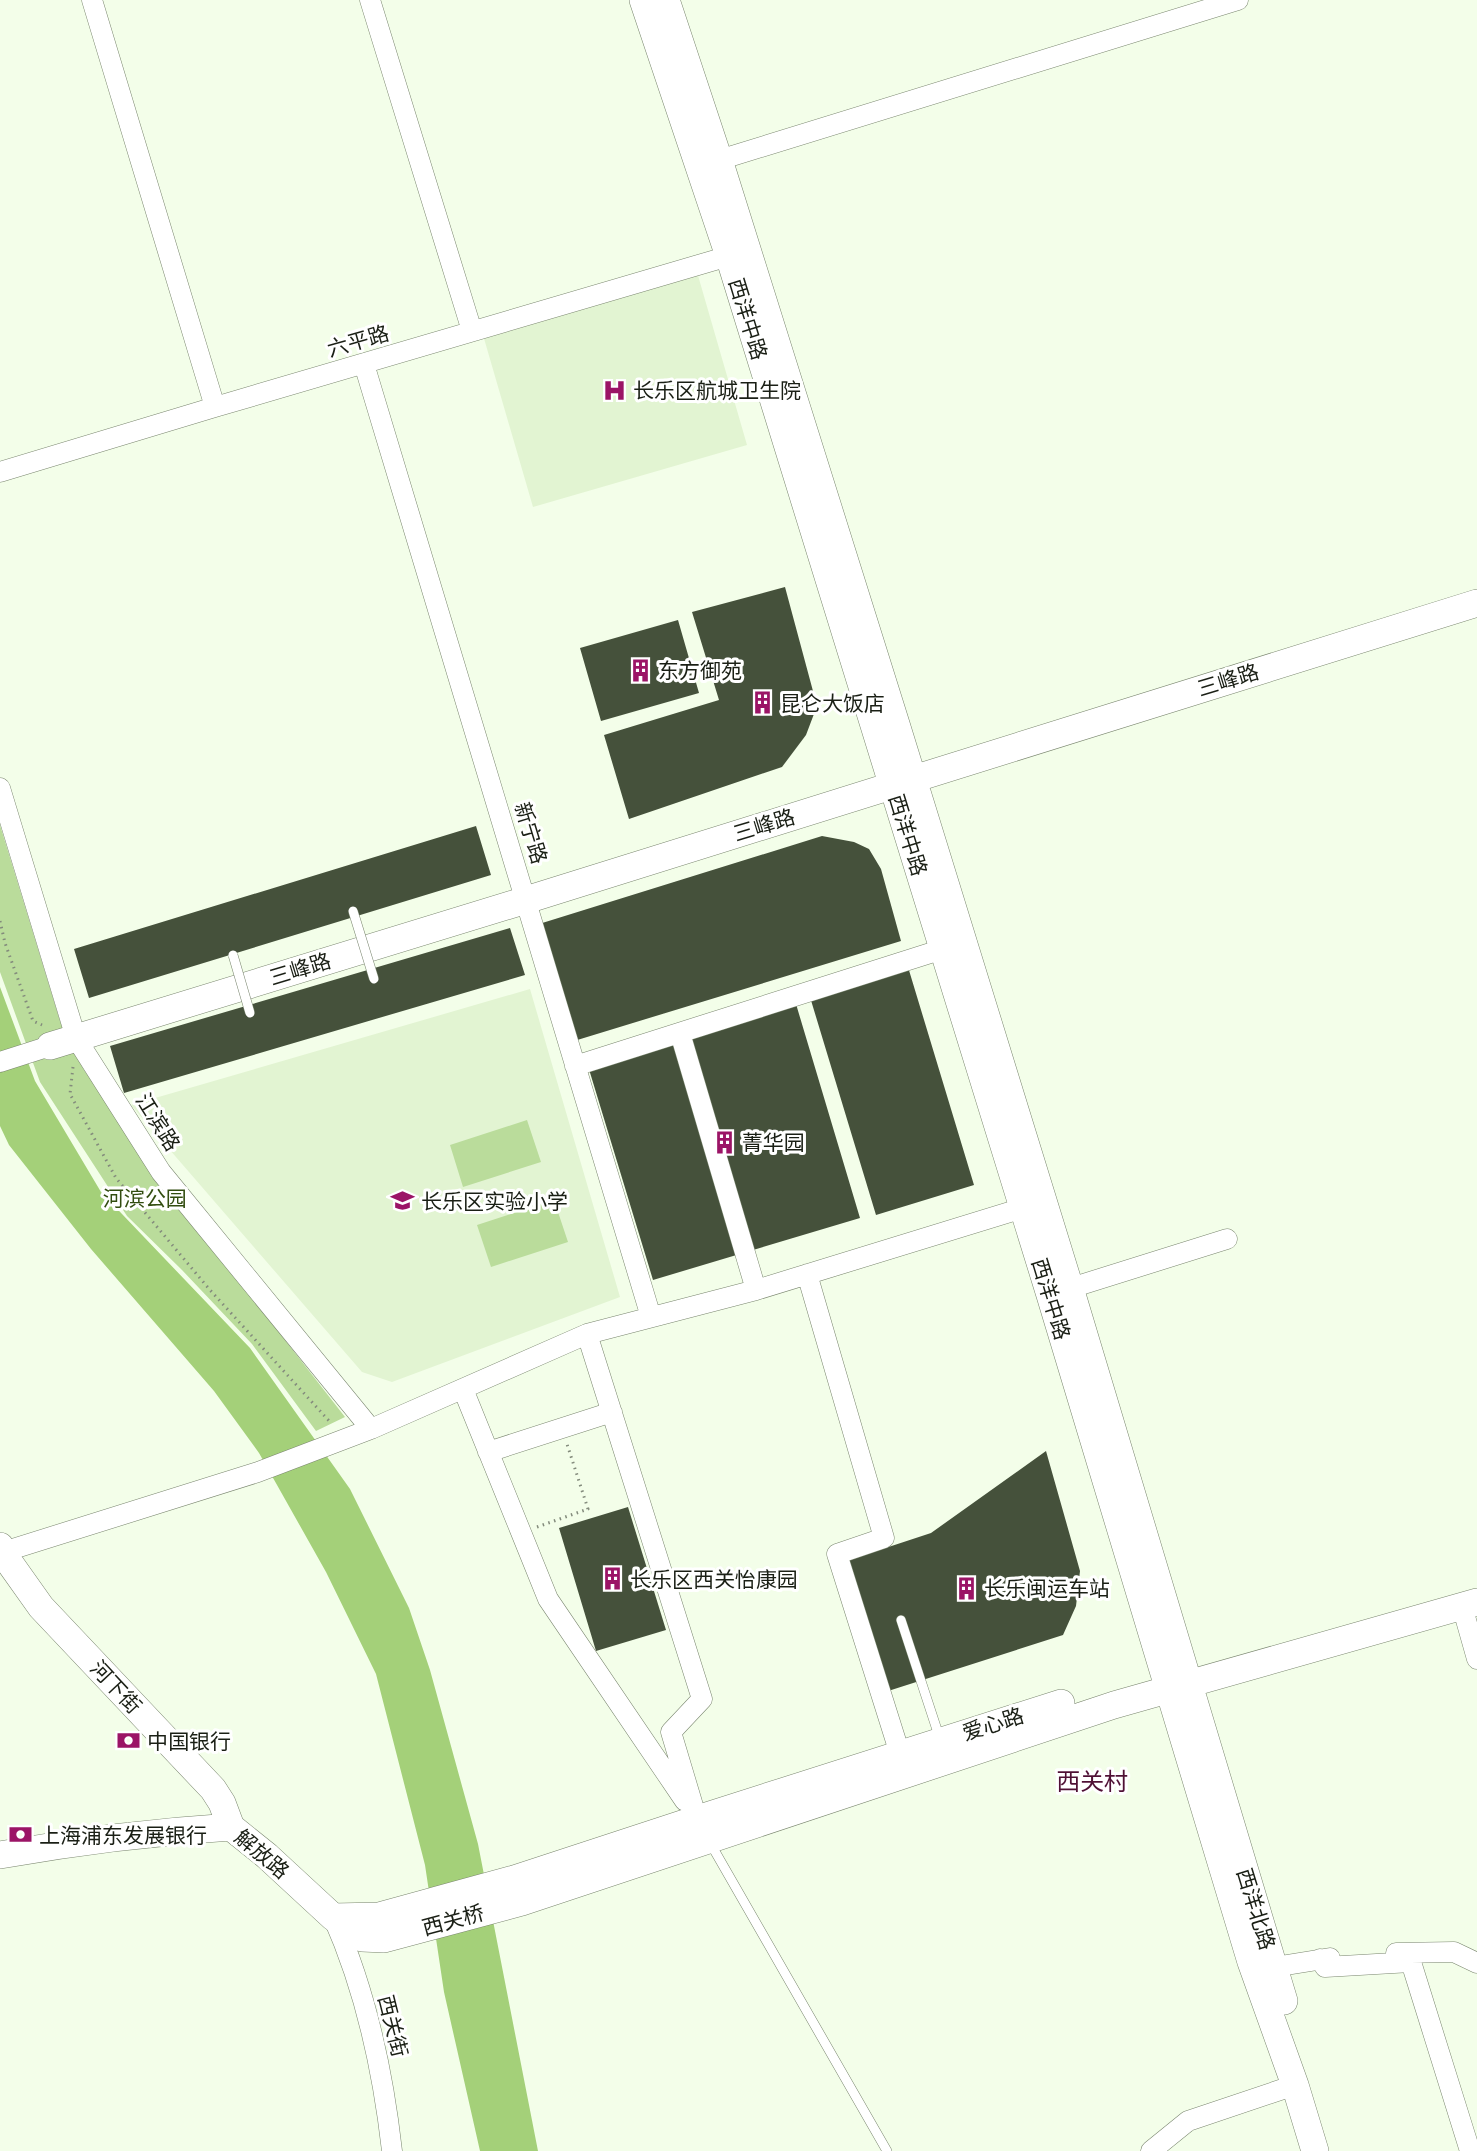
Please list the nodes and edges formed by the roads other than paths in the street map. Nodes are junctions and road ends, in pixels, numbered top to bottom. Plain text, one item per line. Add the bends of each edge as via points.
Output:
1 (92, 0) edge
2 (370, 0) edge
3 (643, 0) edge
4 (666, 0) edge
5 (1238, 0) edge
6 (709, 163) junction
7 (729, 256) junction
8 (472, 331) junction
9 (364, 364) junction
10 (215, 407) junction
11 (0, 472) edge
12 (1477, 603) edge
13 (902, 781) junction
14 (0, 788) edge
15 (526, 900) junction
16 (353, 911) dead end
17 (943, 949) junction
18 (233, 955) dead end
19 (374, 979) dead end
20 (250, 1013) dead end
21 (680, 1033) junction
22 (47, 1036) joint
23 (76, 1038) junction
24 (0, 1062) edge
25 (575, 1066) junction
26 (1023, 1208) junction
27 (1227, 1239) dead end
28 (807, 1274) junction
29 (756, 1290) junction
30 (1060, 1292) junction
31 (651, 1317) junction
32 (587, 1334) junction
33 (463, 1389) junction
34 (612, 1412) junction
35 (371, 1429) junction
36 (488, 1452) junction
37 (1, 1550) edge
38 (1477, 1583) edge
39 (1469, 1604) edge
40 (901, 1620) dead end
41 (1477, 1659) edge
42 (1175, 1678) junction
43 (940, 1741) junction
44 (900, 1754) junction
45 (231, 1827) junction
46 (702, 1829) junction
47 (0, 1855) edge
48 (518, 1890) joint
49 (333, 1917) junction
50 (1320, 1959) junction
51 (1477, 1963) edge
52 (1274, 1967) junction
53 (1295, 2085) junction
54 (392, 2151) edge
55 (887, 2151) edge
56 (1151, 2151) edge
57 (1315, 2151) edge
58 (1331, 2151) edge
59 (1470, 2151) edge

1 - 10 street
2 - 8 street
3 - 6 main road, 西洋中路
4 - 6 main road, 西洋中路
5 - 6 street
6 - 7 main road, 西洋中路
6 - 13 main road, 西洋中路
7 - 8 street, 六平路
7 - 13 main road, 西洋中路
8 - 9 street, 六平路
9 - 10 street, 六平路
9 - 15 street, 新宁路
10 - 11 street, 六平路
12 - 13 main road, 三峰路
13 - 15 main road, 三峰路
13 - 17 main road, 西洋中路
13 - 30 main road, 西洋中路
14 - 23 street, 江滨路
15 - 23 main road, 三峰路
15 - 25 street, 新宁路
16 - 19 lane, bridge
17 - 21 street
17 - 26 main road, 西洋中路
18 - 20 lane, bridge
21 - 25 street
21 - 29 street
22 - 23 main road, 三峰路
22 - 24 street
23 - 35 street, 江滨路 via 161,1172
25 - 31 street, 新宁路
26 - 28 street
26 - 30 main road, 西洋中路
27 - 30 street
28 - 29 street
28 - 44 street via 884,1538 837,1554
29 - 31 street
30 - 42 main road, 西洋中路
31 - 32 street
32 - 33 street
32 - 34 street
33 - 35 street
33 - 36 street
34 - 36 street
34 - 46 street via 702,1699 671,1732
35 - 37 street via 258,1472
36 - 46 street via 548,1599
37 - 45 main road, 河下街 via 41,1607 213,1789
38 - 42 main road, 爱心路
39 - 41 street
39 - 42 main road, 爱心路
40 - 43 lane
42 - 43 main road, 爱心路
42 - 46 main road, 爱心路 via 1114,1705
42 - 52 main road, 西洋北路
42 - 53 main road, 西洋北路 via 1251,1962
43 - 44 main road, 爱心路
44 - 46 main road, 爱心路
45 - 47 main road, 解放路 via 76,1841
45 - 49 main road, 解放路
46 - 48 main road, 爱心路
46 - 55 lane
48 - 49 main road, 西关桥 via 382,1928
49 - 54 street, 西关街 via 348,1950 369,2025 386,2096
50 - 51 street via 1454,1952
50 - 52 street
50 - 59 street via 1325,1967 1411,1962
52 - 58 main road, 西洋北路
53 - 56 street via 1188,2121
53 - 57 main road, 西洋北路

